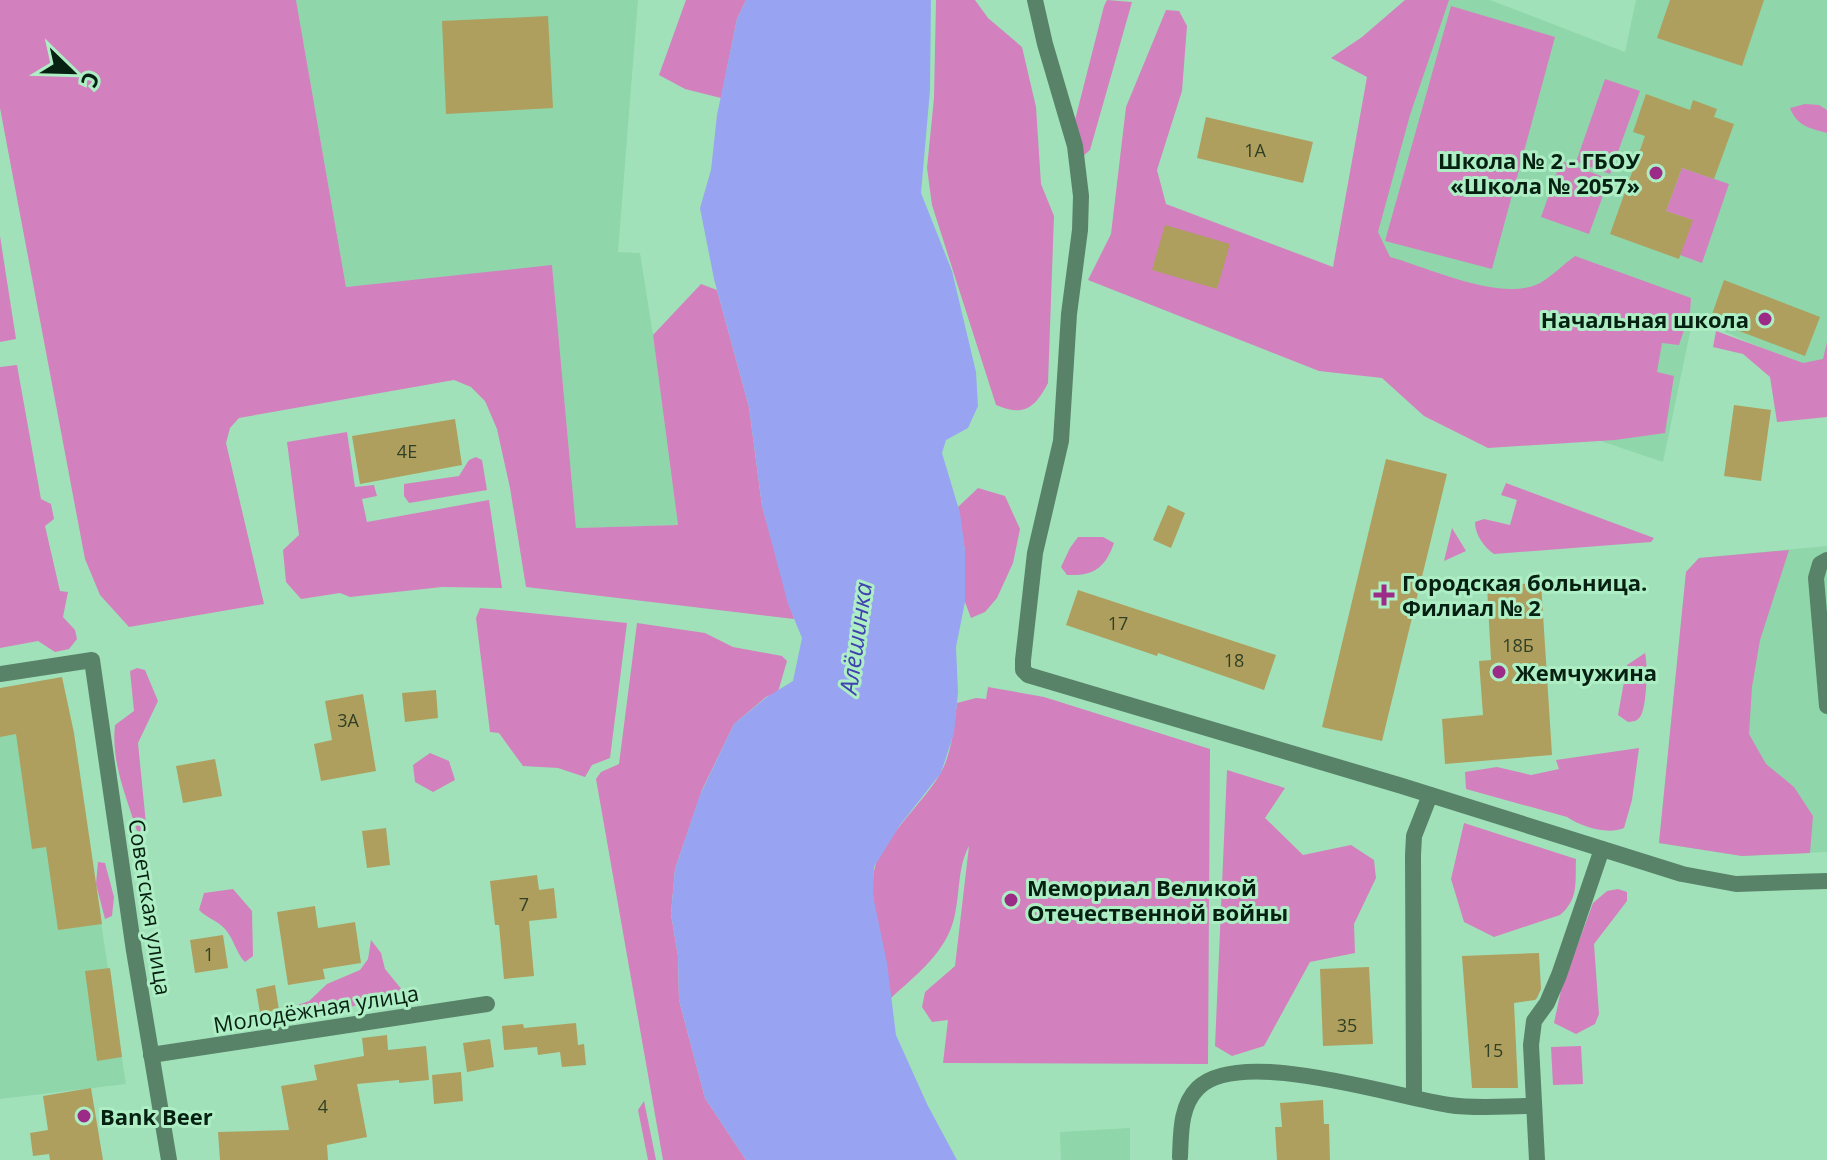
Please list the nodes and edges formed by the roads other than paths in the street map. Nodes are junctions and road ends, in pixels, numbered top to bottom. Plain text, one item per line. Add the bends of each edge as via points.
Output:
1 (1035, 0) edge
2 (1827, 560) edge
3 (0, 674) edge
4 (1827, 706) edge
5 (1430, 795) junction
6 (1602, 849) junction
7 (1827, 881) edge
8 (487, 1004) dead end
9 (151, 1055) junction
10 (1414, 1097) junction
11 (1534, 1106) junction
12 (1180, 1157) dead end
13 (169, 1160) edge
14 (1537, 1160) edge

1 - 5 street via 1075,146 1081,196 1061,441 1035,553 1023,670 1035,679
2 - 4 street via 1816,578
3 - 9 street, Советская улица via 92,660
5 - 6 street
5 - 10 street via 1414,836
6 - 7 street via 1736,884
6 - 11 street via 1559,975 1534,1021
8 - 9 street, Молодёжная улица
9 - 13 street, Советская улица
10 - 11 street via 1450,1105
10 - 12 street via 1288,1074 1222,1075 1199,1086 1188,1103
11 - 14 street

